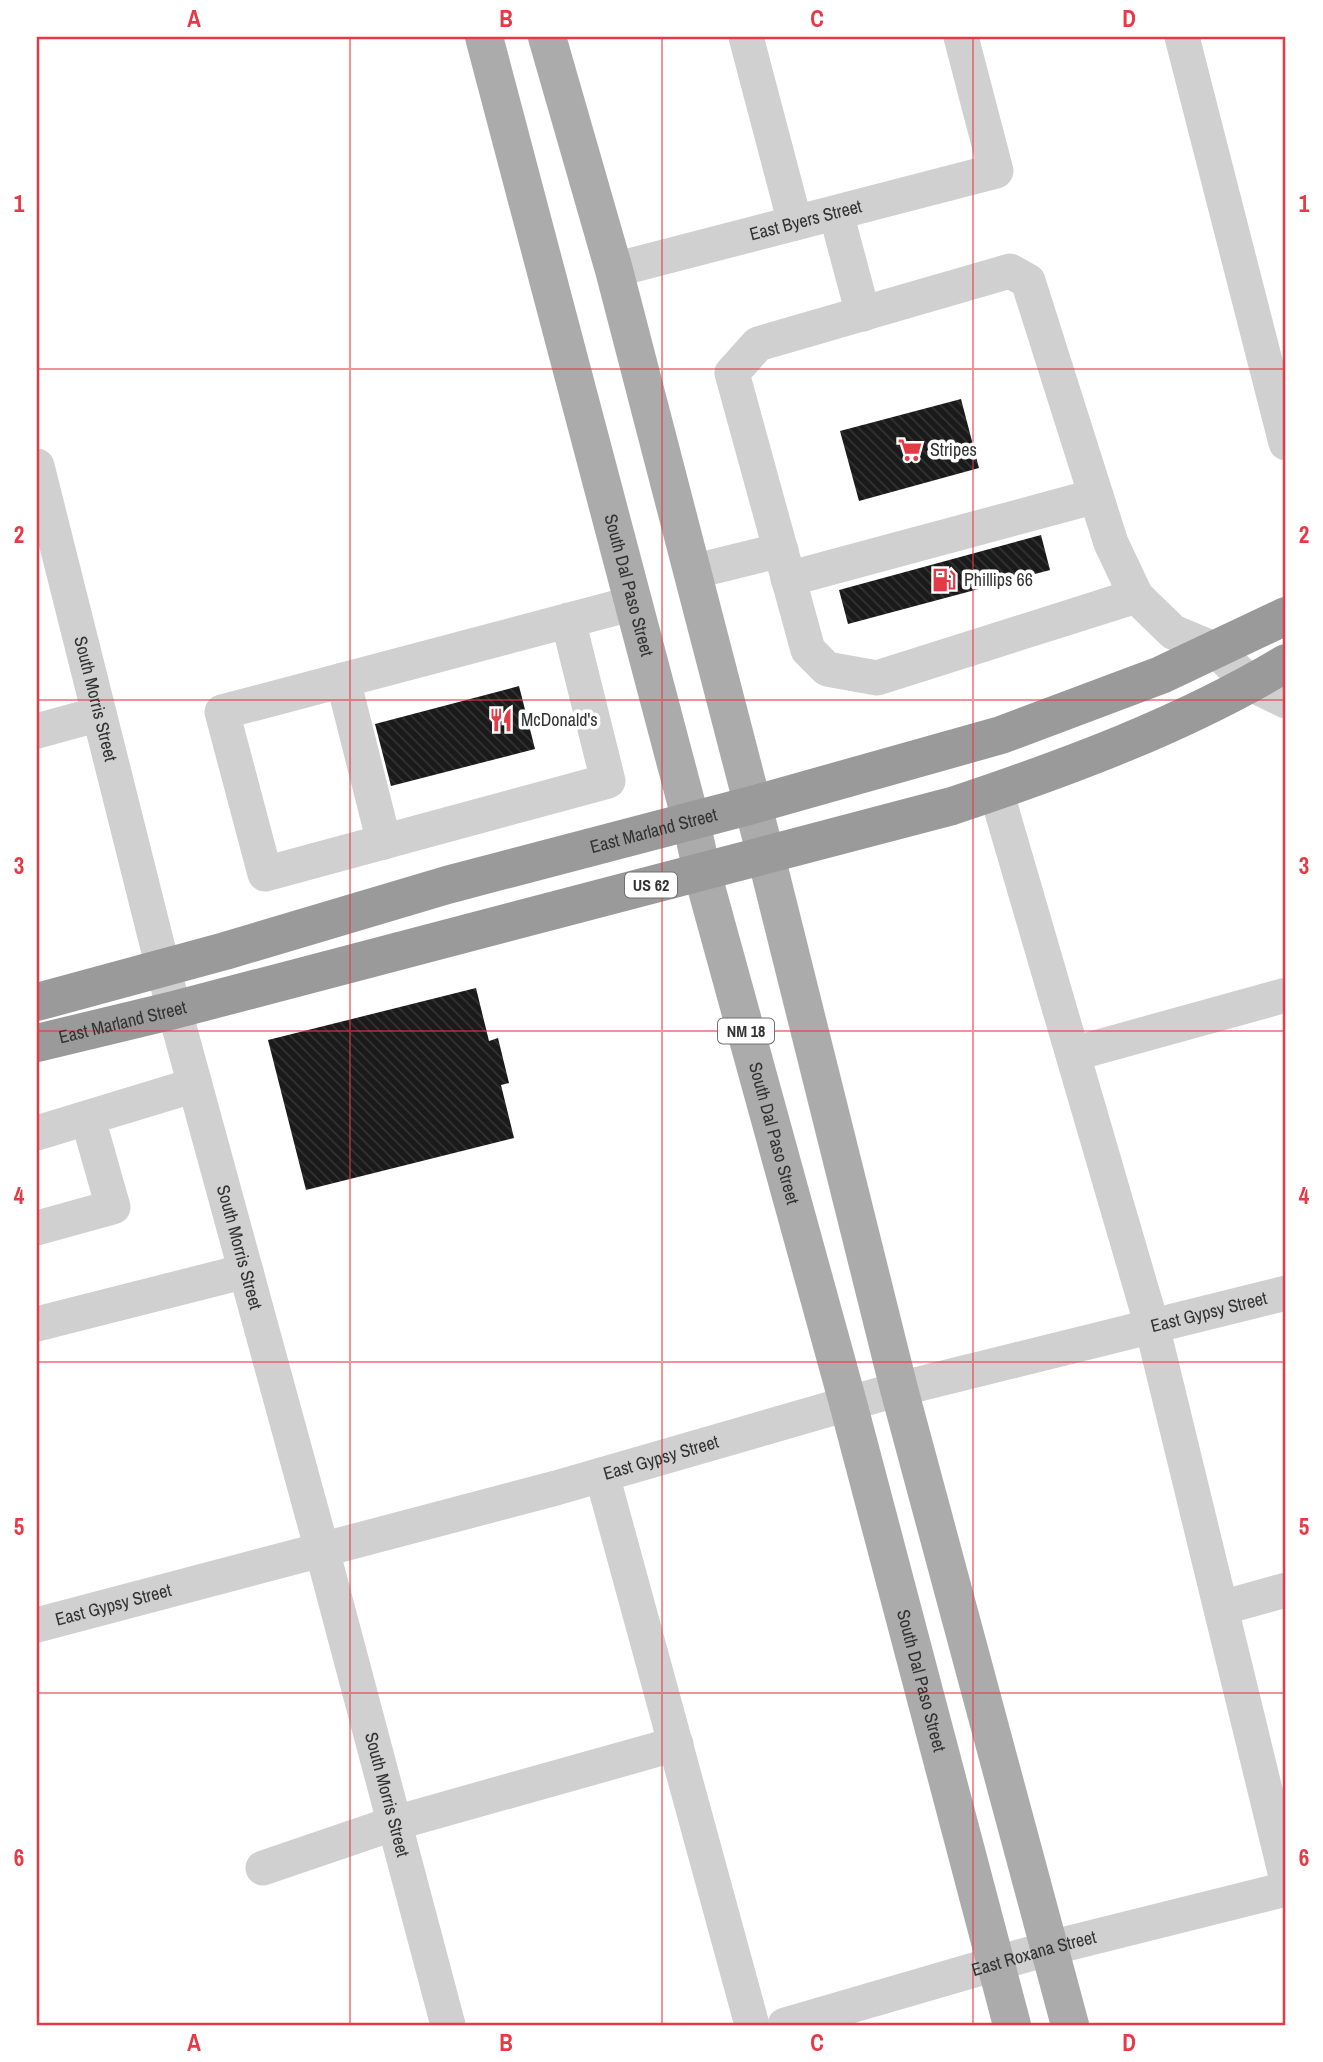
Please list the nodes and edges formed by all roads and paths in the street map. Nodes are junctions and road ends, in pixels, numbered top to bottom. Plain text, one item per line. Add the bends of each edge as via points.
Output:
1 (484, 37) edge
2 (547, 37) edge
3 (746, 37) edge
4 (961, 37) edge
5 (1181, 37) edge
6 (836, 213) junction
7 (795, 223) junction
8 (614, 270) junction
9 (863, 314) junction
10 (1286, 443) edge
11 (37, 466) edge
12 (1096, 496) junction
13 (784, 564) junction
14 (692, 572) junction
15 (1136, 596) junction
16 (634, 603) junction
17 (1286, 616) edge
18 (568, 620) junction
19 (1216, 650) junction
20 (1286, 663) edge
21 (343, 680) junction
22 (1251, 684) junction
23 (1286, 701) edge
24 (99, 715) junction
25 (37, 731) edge
26 (996, 791) junction
27 (752, 805) junction
28 (691, 821) junction
29 (384, 842) junction
30 (766, 856) junction
31 (702, 872) junction
32 (163, 968) junction
33 (1286, 995) edge
34 (37, 1002) edge
35 (174, 1010) junction
36 (37, 1044) edge
37 (1073, 1055) junction
38 (195, 1085) junction
39 (88, 1119) junction
40 (37, 1133) edge
41 (37, 1228) edge
42 (246, 1271) junction
43 (1286, 1293) edge
44 (37, 1324) edge
45 (1152, 1326) junction
46 (899, 1389) junction
47 (848, 1404) junction
48 (602, 1475) junction
49 (323, 1550) junction
50 (1286, 1590) edge
51 (1221, 1608) junction
52 (37, 1625) edge
53 (676, 1744) junction
54 (395, 1823) junction
55 (263, 1868) dead end
56 (1286, 1876) edge
57 (1286, 1889) edge
58 (1050, 1948) junction
59 (996, 1964) junction
60 (448, 2025) edge
61 (752, 2025) edge
62 (785, 2025) edge
63 (1012, 2025) edge
64 (1070, 2025) edge

1 - 16 main road, South Dal Paso Street / NM 18
2 - 8 main road
3 - 7 street
4 - 6 street, East Byers Street via 996,171
5 - 10 street
6 - 7 street, East Byers Street
6 - 9 street
7 - 8 street, East Byers Street
8 - 14 main road
9 - 12 street via 1010,271 1028,281
9 - 13 street via 758,344 732,373
11 - 24 street, South Morris Street
12 - 13 street
12 - 15 street via 1111,543
13 - 14 street
13 - 15 street via 808,650 827,669 877,678
14 - 27 main road
15 - 19 street via 1173,632
16 - 18 street
16 - 28 main road, South Dal Paso Street / NM 18
17 - 19 highway, East Marland Street
18 - 21 street
18 - 29 street via 608,780
19 - 22 street
19 - 27 highway, East Marland Street via 1001,735
20 - 22 highway, US 62
21 - 29 street
21 - 29 street via 222,712 265,874
22 - 23 street
22 - 26 highway, East Marland Street / US 62 via 1131,739
24 - 25 street
24 - 32 street, South Morris Street
26 - 30 highway, East Marland Street / US 62
26 - 37 street
27 - 28 highway, East Marland Street
27 - 30 main road
28 - 31 main road, South Dal Paso Street / NM 18
28 - 32 highway, East Marland Street via 447,885
30 - 31 highway, East Marland Street / US 62
30 - 46 main road
31 - 35 highway, East Marland Street / US 62
31 - 47 main road, South Dal Paso Street / NM 18
32 - 34 highway, East Marland Street
32 - 35 street, South Morris Street
33 - 37 street
35 - 36 highway, East Marland Street / US 62
35 - 38 street, South Morris Street
37 - 45 street
38 - 39 street
38 - 42 street, South Morris Street
39 - 40 street
39 - 41 street via 113,1207
42 - 44 street
42 - 49 street, South Morris Street
43 - 45 street, East Gypsy Street
45 - 46 street, East Gypsy Street
45 - 51 street
46 - 47 street, East Gypsy Street
46 - 58 main road
47 - 48 street, East Gypsy Street
47 - 59 main road, South Dal Paso Street / NM 18
48 - 49 street, East Gypsy Street
48 - 53 street
49 - 52 street, East Gypsy Street
49 - 54 street, South Morris Street
50 - 51 street
51 - 56 street
53 - 54 street
53 - 61 street
54 - 55 street
54 - 60 street, South Morris Street
57 - 58 street, East Roxana Street
58 - 59 street, East Roxana Street
58 - 64 main road
59 - 62 street, East Roxana Street
59 - 63 main road, South Dal Paso Street / NM 18

